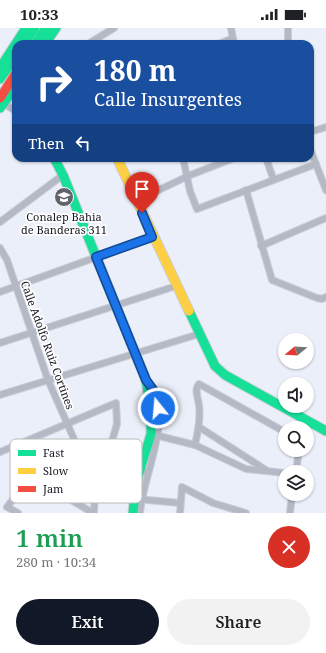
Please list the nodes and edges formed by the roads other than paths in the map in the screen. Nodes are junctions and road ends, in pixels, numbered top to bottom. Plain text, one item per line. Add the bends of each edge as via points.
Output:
1 (26, 28) edge
2 (35, 28) edge
3 (46, 28) edge
4 (56, 28) edge
5 (114, 28) edge
6 (231, 28) edge
7 (288, 28) edge
8 (100, 36) junction
9 (21, 40) edge
10 (23, 40) edge
11 (38, 40) edge
12 (48, 40) edge
13 (94, 40) edge
14 (100, 40) edge
15 (234, 40) edge
16 (288, 40) edge
17 (12, 53) edge
18 (12, 62) edge
19 (0, 68) edge
20 (0, 79) edge
21 (12, 81) edge
22 (12, 91) edge
23 (1, 103) edge
24 (12, 110) edge
25 (326, 128) edge
26 (314, 131) edge
27 (314, 159) edge
28 (56, 162) edge
29 (118, 162) edge
30 (185, 162) edge
31 (224, 162) edge
32 (267, 162) edge
33 (316, 164) junction
34 (63, 175) junction
35 (188, 176) junction
36 (273, 178) junction
37 (246, 190) junction
38 (326, 190) edge
39 (136, 201) junction
40 (326, 218) edge
41 (0, 222) edge
42 (152, 237) junction
43 (261, 246) junction
44 (0, 248) edge
45 (96, 257) junction
46 (176, 286) junction
47 (16, 287) junction
48 (0, 292) edge
49 (326, 297) edge
50 (116, 306) junction
51 (32, 333) junction
52 (199, 334) junction
53 (0, 343) edge
54 (135, 354) junction
55 (48, 380) junction
56 (146, 380) junction
57 (0, 395) edge
58 (66, 424) junction
59 (199, 427) junction
60 (278, 428) edge
61 (326, 431) edge
62 (159, 436) junction
63 (31, 439) edge
64 (74, 439) edge
65 (113, 439) edge
66 (195, 445) junction
67 (10, 448) edge
68 (0, 452) edge
69 (267, 471) junction
70 (278, 472) edge
71 (143, 473) junction
72 (142, 477) edge
73 (142, 499) edge
74 (291, 501) edge
75 (10, 503) edge
76 (76, 503) edge
77 (94, 503) edge
78 (136, 503) edge
79 (138, 503) edge
80 (180, 503) junction
81 (18, 513) edge
82 (93, 513) edge
83 (133, 513) edge
84 (140, 513) edge
85 (180, 513) edge
86 (246, 513) edge
87 (290, 513) edge

1 - 9 main road
2 - 10 main road
3 - 11 main road
4 - 12 main road
5 - 8 street
6 - 15 street
7 - 16 street
8 - 13 street
8 - 14 street
17 - 19 main road
18 - 20 main road
21 - 23 main road
22 - 23 main road
23 - 24 street
25 - 26 street
27 - 33 street
28 - 34 main road
29 - 39 main road
30 - 35 street
31 - 35 street
32 - 36 street
33 - 36 street
33 - 38 street
34 - 41 street
34 - 45 main road
35 - 37 street via 190,191 197,208
35 - 39 street
36 - 37 street
37 - 43 street
39 - 42 main road
40 - 43 street
42 - 45 street
42 - 46 main road
43 - 49 street via 272,280 317,298
44 - 47 street, Calle Adolfo Ruiz Cortines
45 - 47 street
45 - 50 main road
46 - 50 street
46 - 52 main road
47 - 48 street
47 - 51 street, Calle Adolfo Ruiz Cortines
50 - 51 street
50 - 54 main road
51 - 53 street
51 - 55 street, Calle Adolfo Ruiz Cortines
52 - 54 street
52 - 61 main road via 212,362 225,375
54 - 55 street
54 - 56 main road
55 - 57 street
55 - 58 street, Calle Adolfo Ruiz Cortines
56 - 62 street via 154,391 158,408
56 - 71 main road via 152,431
58 - 63 street
58 - 64 street, Calle Adolfo Ruiz Cortines
58 - 65 street via 116,403 117,424
59 - 60 street via 196,390 199,384
59 - 66 street
59 - 69 street
62 - 66 street
62 - 71 street
66 - 69 street via 246,469
67 - 68 street
69 - 70 street
71 - 72 main road
73 - 80 street
74 - 87 street
75 - 81 street via 7,507
76 - 82 street
77 - 82 street
78 - 83 main road
79 - 84 street
80 - 85 street
80 - 86 street via 182,487 213,503

